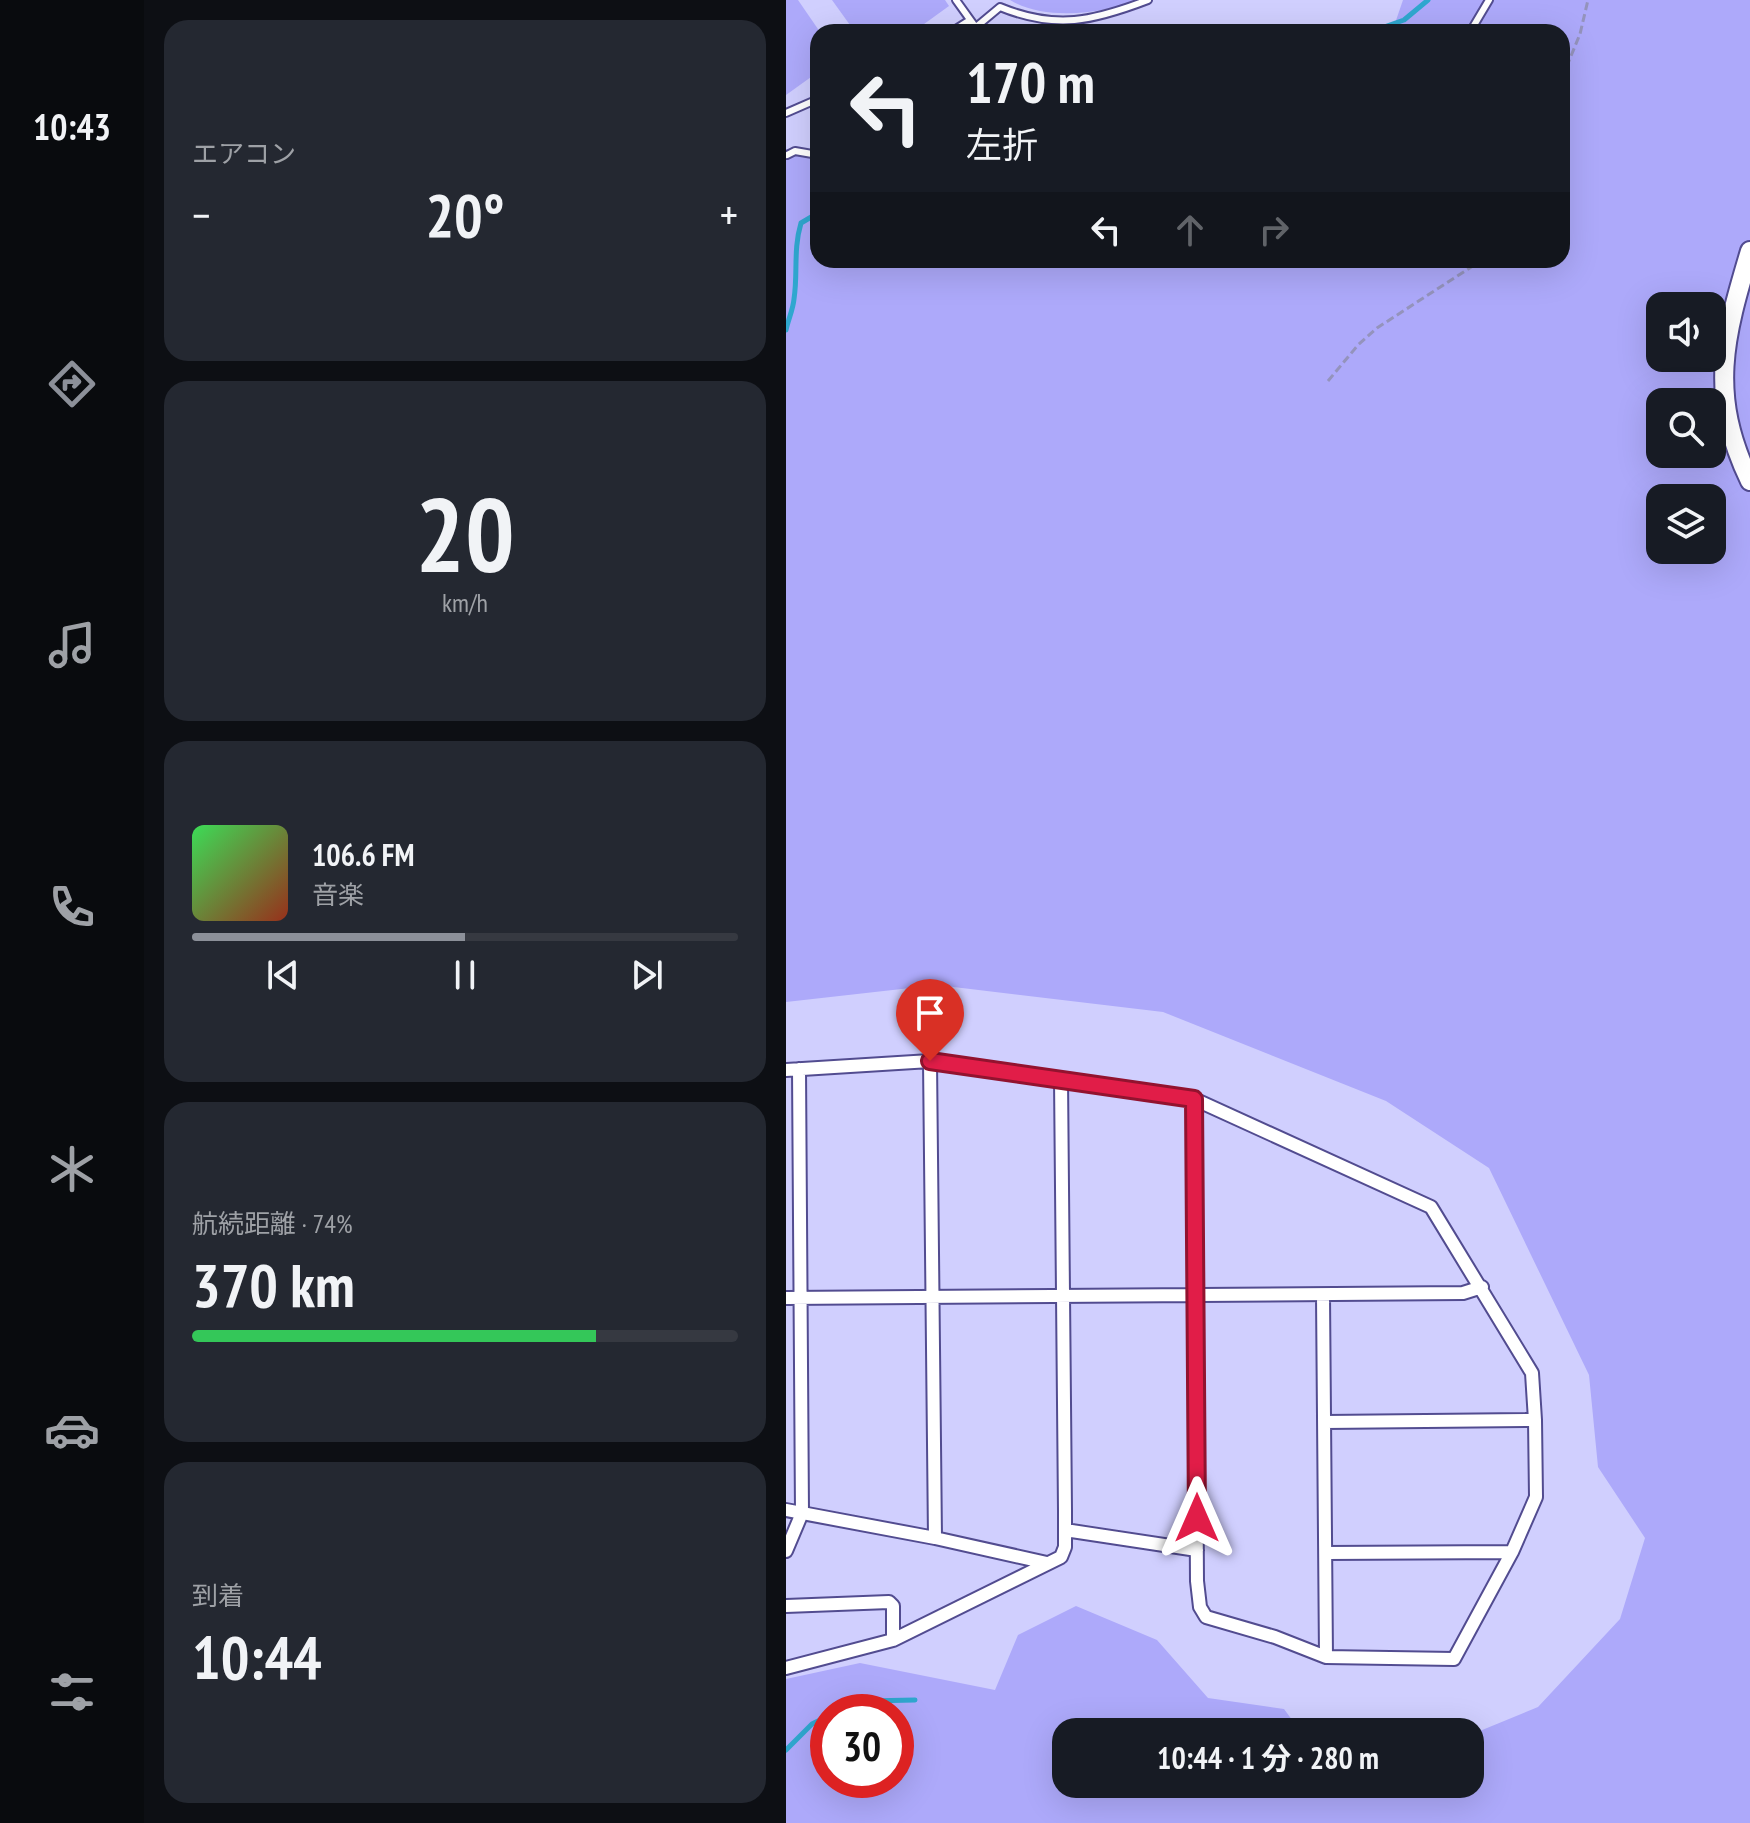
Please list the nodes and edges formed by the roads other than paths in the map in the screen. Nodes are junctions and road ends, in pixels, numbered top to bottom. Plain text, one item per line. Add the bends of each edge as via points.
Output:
1 (956, 0) edge
2 (1148, 0) edge
3 (1489, 0) edge
4 (970, 20) junction
5 (964, 24) edge
6 (973, 24) edge
7 (984, 24) edge
8 (1475, 24) edge
9 (810, 102) edge
10 (786, 113) edge
11 (810, 154) edge
12 (787, 155) edge
13 (1750, 251) edge
14 (1750, 481) edge
15 (930, 1061) junction
16 (792, 1070) edge
17 (1061, 1079) junction
18 (1194, 1099) junction
19 (1482, 1287) junction
20 (1196, 1296) junction
21 (1323, 1296) junction
22 (933, 1297) junction
23 (1062, 1297) junction
24 (786, 1298) edge
25 (800, 1299) junction
26 (1535, 1420) junction
27 (1325, 1422) junction
28 (786, 1510) edge
29 (802, 1513) junction
30 (1065, 1530) junction
31 (935, 1538) junction
32 (1197, 1550) junction
33 (786, 1551) edge
34 (1512, 1552) junction
35 (1326, 1553) junction
36 (1047, 1563) junction
37 (786, 1606) edge
38 (893, 1640) junction
39 (1326, 1657) junction
40 (786, 1668) edge

1 - 4 lane
2 - 7 lane via 1065,22 1038,20 1000,7
3 - 8 lane
4 - 5 lane
4 - 6 lane
9 - 10 lane
11 - 12 lane
13 - 14 street via 1730,318 1723,373 1727,419
15 - 16 street
15 - 17 street
15 - 22 street
16 - 25 street
17 - 18 street
17 - 23 street
18 - 19 street via 1431,1207
18 - 20 street
19 - 21 street via 1463,1293
19 - 26 street via 1532,1373
20 - 21 street
20 - 23 street
20 - 32 street
21 - 27 street
22 - 23 street
22 - 25 street
22 - 31 street
23 - 30 street
24 - 25 street
25 - 29 street
26 - 27 street
26 - 34 street via 1536,1497
27 - 35 street
28 - 29 street
29 - 31 street
29 - 33 street
30 - 32 street
30 - 36 street via 1061,1557
31 - 36 street
32 - 39 street via 1198,1595 1206,1617
34 - 35 street
34 - 39 street via 1454,1659
35 - 39 street
36 - 38 street
37 - 38 street via 889,1602
38 - 40 street

